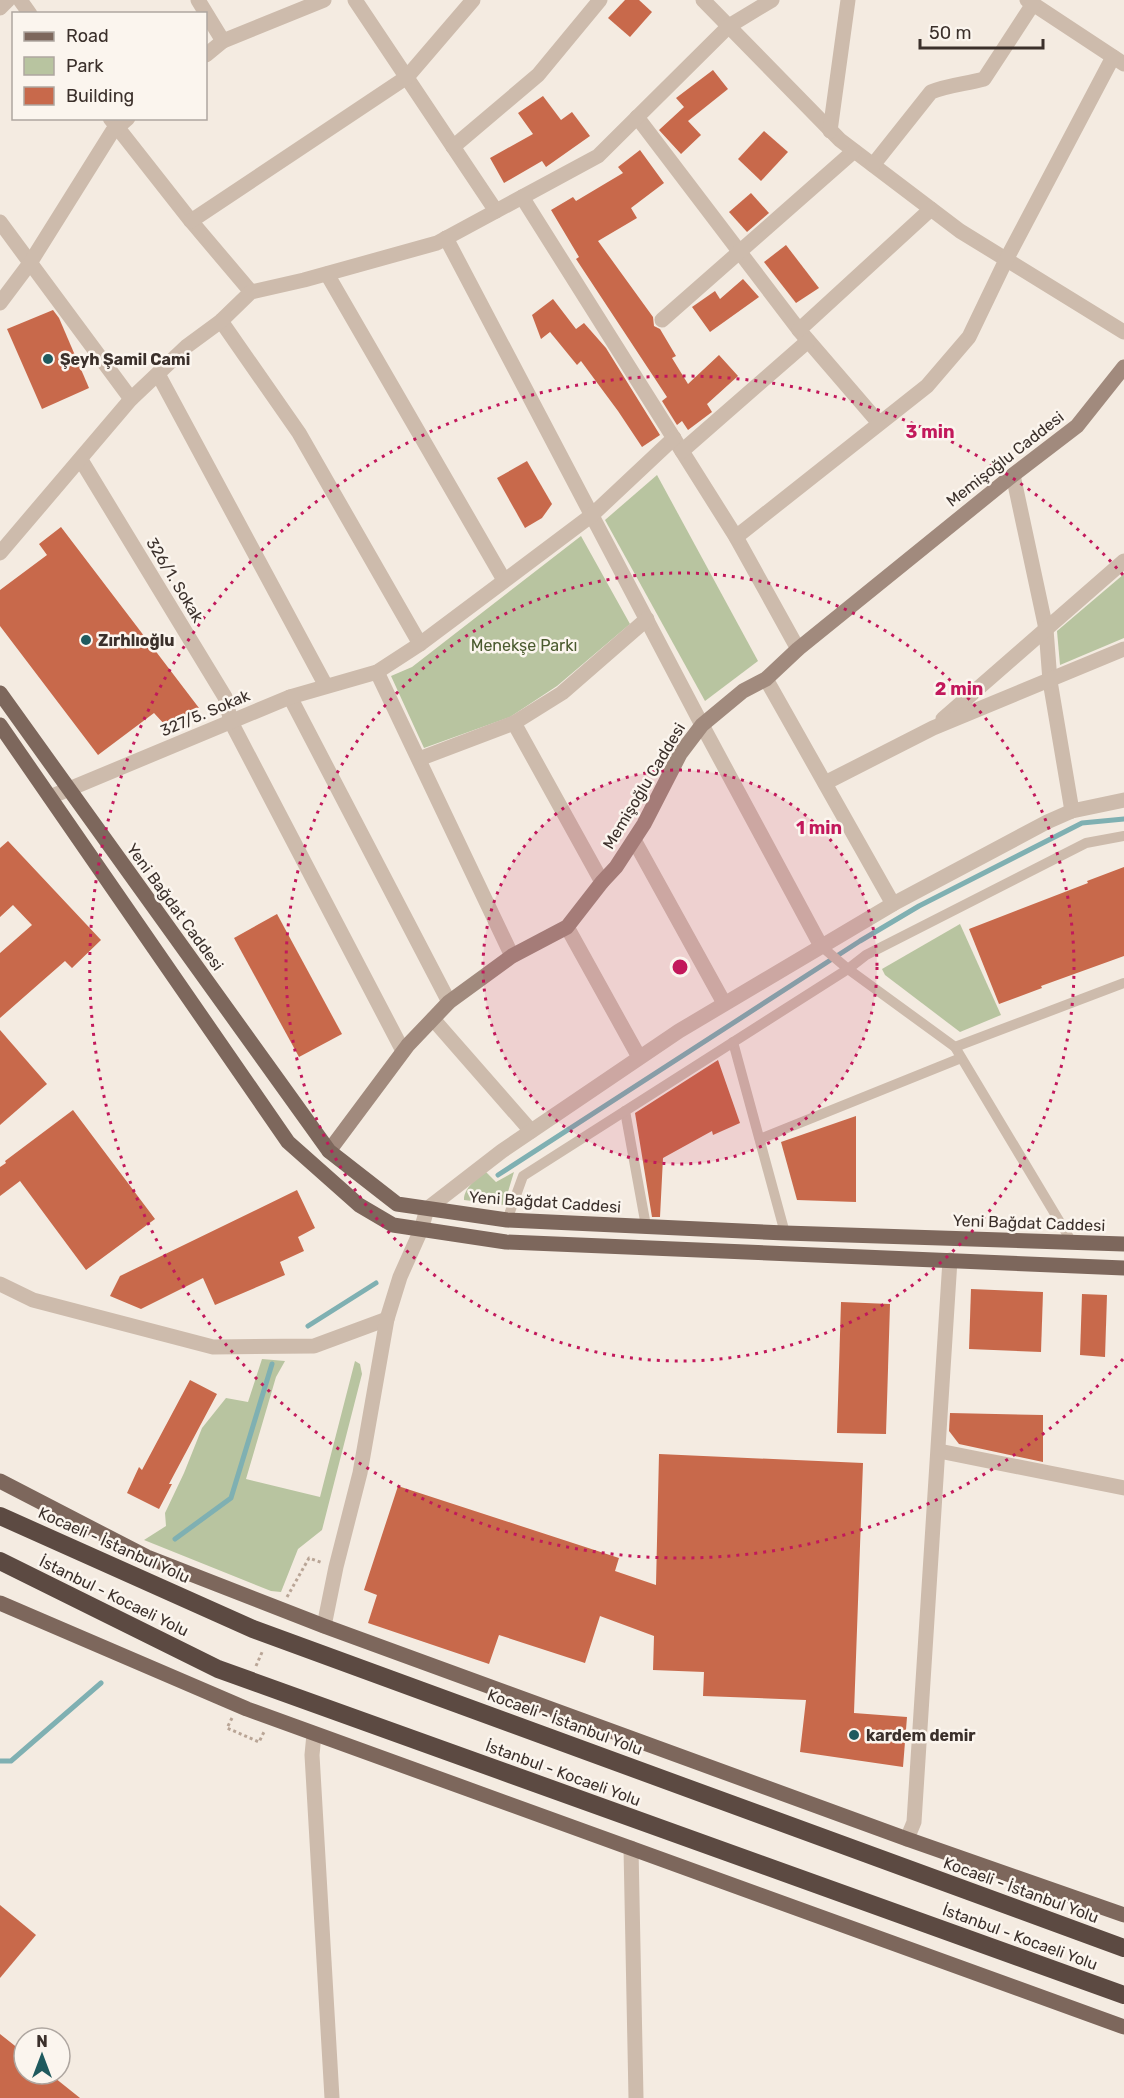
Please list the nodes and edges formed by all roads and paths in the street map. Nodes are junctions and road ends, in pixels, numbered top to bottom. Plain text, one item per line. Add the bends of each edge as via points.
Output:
1 (8, 0) edge
2 (324, 0) edge
3 (355, 0) edge
4 (473, 0) edge
5 (600, 0) edge
6 (703, 0) edge
7 (772, 0) edge
8 (848, 0) edge
9 (1030, 2) edge
10 (0, 8) edge
11 (207, 15) edge
12 (729, 26) junction
13 (223, 41) junction
14 (207, 54) edge
15 (1118, 60) edge
16 (407, 77) junction
17 (637, 117) junction
18 (118, 122) edge
19 (830, 131) junction
20 (453, 147) junction
21 (854, 151) junction
22 (873, 165) junction
23 (522, 197) junction
24 (931, 209) junction
25 (496, 211) junction
26 (191, 221) junction
27 (0, 222) edge
28 (446, 238) junction
29 (739, 251) junction
30 (1006, 260) junction
31 (30, 263) junction
32 (327, 274) junction
33 (251, 292) junction
34 (0, 303) edge
35 (662, 320) dead end
36 (221, 321) junction
37 (1124, 332) edge
38 (803, 336) junction
39 (1124, 367) edge
40 (158, 374) junction
41 (131, 399) junction
42 (879, 423) junction
43 (674, 438) junction
44 (682, 451) junction
45 (81, 460) junction
46 (1013, 475) junction
47 (592, 515) junction
48 (736, 537) junction
49 (0, 553) edge
50 (1124, 561) edge
51 (504, 580) junction
52 (647, 619) junction
53 (1046, 629) junction
54 (420, 644) junction
55 (798, 649) junction
56 (1124, 649) edge
57 (377, 672) junction
58 (766, 679) junction
59 (1050, 681) junction
60 (326, 686) junction
61 (0, 693) edge
62 (290, 697) junction
63 (231, 722) junction
64 (514, 723) junction
65 (702, 724) junction
66 (0, 725) edge
67 (933, 728) junction
68 (419, 759) junction
69 (825, 783) junction
70 (68, 790) junction
71 (50, 797) junction
72 (1124, 800) edge
73 (1072, 811) junction
74 (1124, 836) edge
75 (634, 840) junction
76 (602, 882) junction
77 (893, 904) junction
78 (567, 927) junction
79 (825, 949) junction
80 (512, 956) junction
81 (844, 966) junction
82 (1124, 983) edge
83 (449, 1002) junction
84 (724, 1004) junction
85 (433, 1019) junction
86 (733, 1042) junction
87 (955, 1047) junction
88 (403, 1051) junction
89 (639, 1057) junction
90 (961, 1058) junction
91 (625, 1111) junction
92 (531, 1131) junction
93 (760, 1139) junction
94 (329, 1151) junction
95 (427, 1209) junction
96 (507, 1220) junction
97 (646, 1226) junction
98 (421, 1230) junction
99 (785, 1233) junction
100 (1073, 1244) junction
101 (1124, 1244) edge
102 (950, 1260) junction
103 (1124, 1268) edge
104 (0, 1284) edge
105 (387, 1319) junction
106 (939, 1451) junction
107 (0, 1481) edge
108 (1124, 1488) edge
109 (0, 1516) edge
110 (309, 1558) dead end
111 (0, 1561) edge
112 (287, 1598) dead end
113 (0, 1603) edge
114 (324, 1626) junction
115 (267, 1641) dead end
116 (252, 1674) dead end
117 (232, 1717) dead end
118 (314, 1734) junction
119 (259, 1742) dead end
120 (907, 1839) junction
121 (631, 1848) junction
122 (1124, 1915) edge
123 (1124, 1948) edge
124 (1124, 1995) edge
125 (1124, 2026) edge
126 (332, 2098) edge
127 (636, 2098) edge

1 - 10 street
2 - 13 street
3 - 16 street
4 - 16 street
5 - 20 street via 538,75
6 - 12 street
7 - 12 street
8 - 19 street
9 - 15 street
9 - 22 street via 984,79 931,92
11 - 13 street
12 - 17 street
12 - 19 street
13 - 14 street
15 - 30 street
16 - 20 street
16 - 26 street
17 - 23 street via 598,156
17 - 29 street
18 - 26 street
18 - 31 street
19 - 21 street
20 - 25 street
21 - 22 street
21 - 29 street
22 - 24 street
23 - 25 street
23 - 43 street
24 - 30 street
24 - 38 street
25 - 28 street
26 - 33 street
27 - 31 street
28 - 32 street
28 - 47 street
29 - 35 street
29 - 38 street
30 - 37 street
30 - 42 street via 969,336 927,386
31 - 34 street
31 - 41 street
32 - 33 street
32 - 51 street
33 - 36 street
36 - 40 street
36 - 54 street via 299,433
38 - 42 street
38 - 44 street
39 - 46 street, Memişoğlu Caddesi via 1077,426
40 - 41 street
40 - 60 street
41 - 45 street
42 - 48 street
43 - 44 street
43 - 47 street, 327/5. Sokak
44 - 48 street
45 - 49 street
45 - 63 street, 326/1. Sokak via 225,697
46 - 53 street
46 - 55 street, Memişoğlu Caddesi
47 - 51 street, 327/5. Sokak
47 - 52 street
48 - 55 street
50 - 53 street
51 - 54 street, 327/5. Sokak
52 - 64 street via 562,693
52 - 65 street
53 - 59 street
53 - 67 street
54 - 57 street, 327/5. Sokak
55 - 58 street, Memişoğlu Caddesi
56 - 59 street
57 - 60 street, 327/5. Sokak
57 - 68 street
58 - 65 street, Memişoğlu Caddesi
58 - 69 street
59 - 67 street
59 - 73 street
60 - 62 street, 327/5. Sokak
61 - 70 main road, Yeni Bağdat Caddesi
62 - 63 street, 327/5. Sokak
62 - 83 street
63 - 70 street, 327/5. Sokak
63 - 88 street, 326/1. Sokak
64 - 68 street
64 - 76 street
65 - 75 street, Memişoğlu Caddesi via 680,754
65 - 79 street
66 - 71 main road
67 - 69 street
68 - 80 street
69 - 77 street
70 - 71 street, 327/5. Sokak
70 - 94 main road, Yeni Bağdat Caddesi
71 - 98 main road via 288,1142 359,1205 393,1225
72 - 73 street
73 - 77 street
74 - 81 lane via 1086,843
75 - 76 street, Memişoğlu Caddesi
75 - 84 street
76 - 78 street, Memişoğlu Caddesi
77 - 79 street
78 - 80 street, Memişoğlu Caddesi
78 - 89 street
79 - 81 lane
79 - 84 street
80 - 83 street, Memişoğlu Caddesi
81 - 86 lane
81 - 87 lane
82 - 87 lane
83 - 85 street, Memişoğlu Caddesi
84 - 89 street
85 - 88 street, Memişoğlu Caddesi
85 - 92 street
86 - 91 lane
86 - 93 lane
87 - 90 lane
88 - 94 street, Memişoğlu Caddesi
89 - 92 street
90 - 93 lane
90 - 100 lane
91 - 96 lane via 523,1176
91 - 97 lane
92 - 95 street
93 - 99 lane
94 - 95 main road, Yeni Bağdat Caddesi via 397,1204
95 - 96 main road, Yeni Bağdat Caddesi
95 - 98 street
96 - 97 main road, Yeni Bağdat Caddesi
97 - 99 main road, Yeni Bağdat Caddesi
98 - 102 main road via 506,1242
98 - 105 street
99 - 100 main road, Yeni Bağdat Caddesi
100 - 101 main road, Yeni Bağdat Caddesi
102 - 103 main road
102 - 106 street
104 - 105 street via 33,1300 213,1347 314,1346
105 - 114 street via 360,1473
106 - 108 street
106 - 120 street via 915,1822
107 - 114 main road via 147,1557
109 - 123 highway, Kocaeli - İstanbul Yolu via 253,1629
110 - 112 path
111 - 124 highway, İstanbul - Kocaeli Yolu via 218,1669
113 - 118 main road
114 - 120 main road
115 - 116 path
117 - 119 path via 227,1728
118 - 121 main road
118 - 126 street via 312,1755
120 - 122 main road
121 - 125 main road
121 - 127 street

